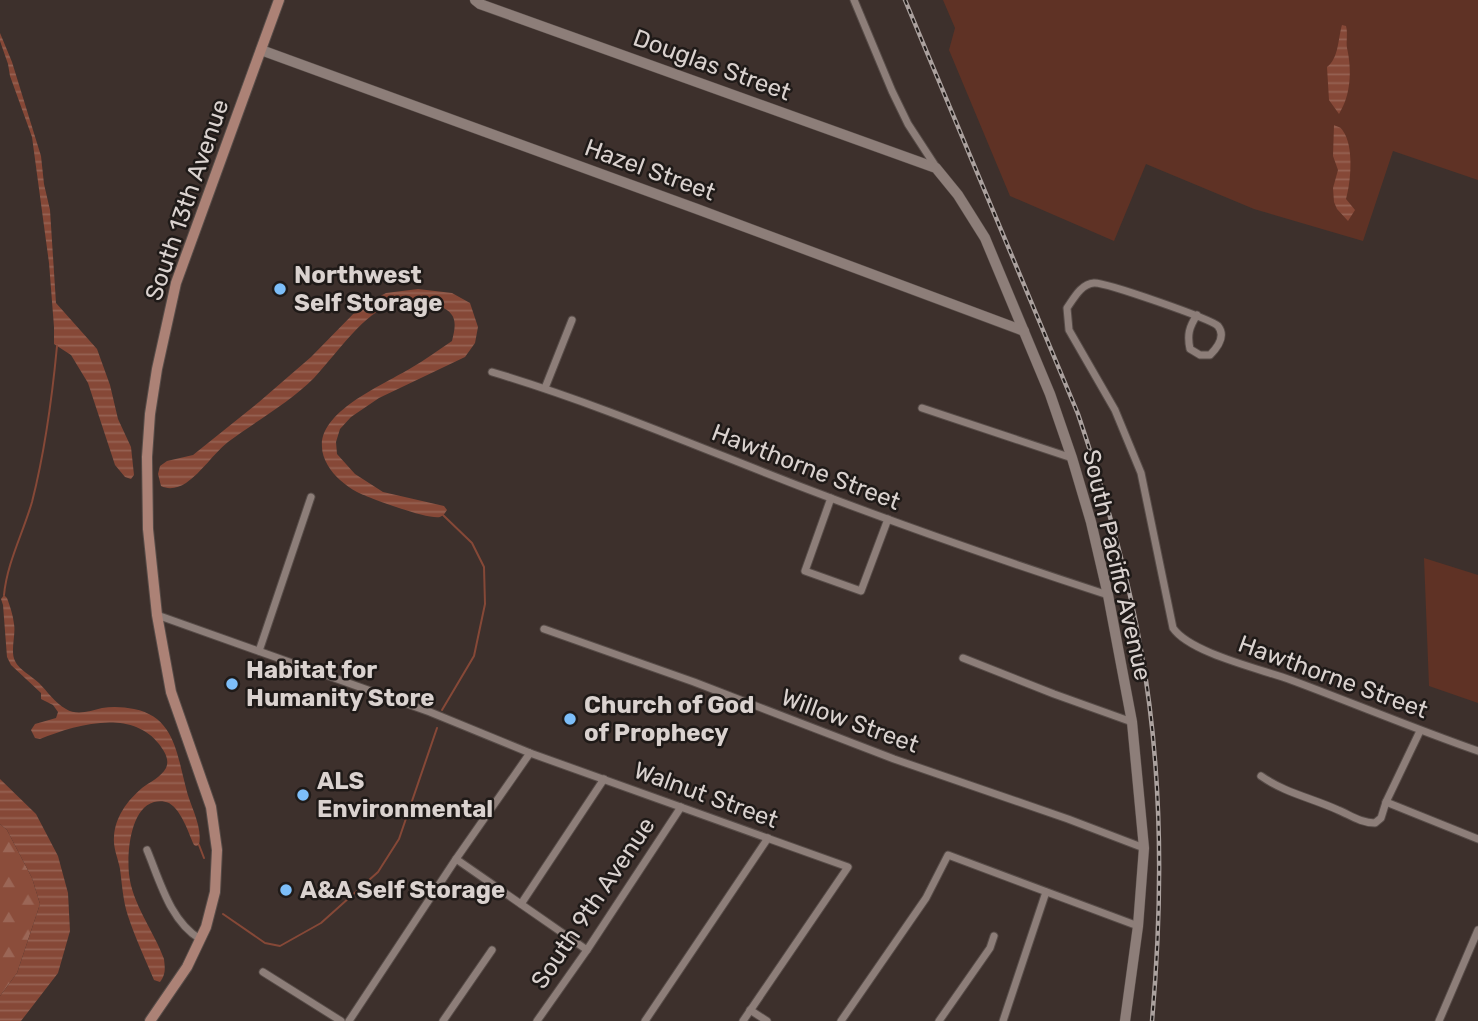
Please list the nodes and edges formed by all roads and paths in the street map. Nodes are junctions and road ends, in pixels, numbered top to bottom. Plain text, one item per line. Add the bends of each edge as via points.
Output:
1 (279, 0) edge
2 (475, 0) edge
3 (854, 0) edge
4 (261, 50) junction
5 (936, 168) junction
6 (1197, 315) junction
7 (572, 320) dead end
8 (1024, 331) junction
9 (492, 372) dead end
10 (545, 388) junction
11 (922, 408) dead end
12 (1072, 458) junction
13 (311, 497) dead end
14 (831, 498) junction
15 (888, 519) junction
16 (1108, 595) junction
17 (158, 615) junction
18 (544, 629) dead end
19 (260, 651) junction
20 (963, 658) dead end
21 (1132, 722) junction
22 (1420, 731) junction
23 (1478, 751) edge
24 (530, 753) junction
25 (1261, 776) dead end
26 (604, 779) junction
27 (1386, 802) junction
28 (681, 807) junction
29 (768, 838) junction
30 (1478, 839) edge
31 (1144, 848) junction
32 (147, 850) dead end
33 (456, 859) junction
34 (1046, 892) junction
35 (521, 904) junction
36 (1138, 926) junction
37 (1478, 930) edge
38 (994, 936) dead end
39 (200, 939) junction
40 (492, 950) dead end
41 (587, 950) junction
42 (262, 972) dead end
43 (750, 1010) junction
44 (150, 1021) edge
45 (341, 1021) edge
46 (349, 1021) edge
47 (443, 1021) edge
48 (537, 1021) edge
49 (645, 1021) edge
50 (743, 1021) edge
51 (767, 1021) edge
52 (841, 1021) edge
53 (939, 1021) edge
54 (1003, 1021) edge
55 (1125, 1021) edge
56 (1439, 1021) edge

1 - 4 main road, South 13th Avenue
2 - 5 street, Douglas Street
3 - 5 street, South Pacific Avenue via 908,124
4 - 8 street, Hazel Street
4 - 17 main road, South 13th Avenue via 176,284 157,369 147,457 148,528
5 - 8 street, South Pacific Avenue via 985,238
6 - 6 street via 1217,325 1221,334 1210,355 1190,349 1190,326
6 - 22 street, Hawthorne Street via 1092,283 1079,290 1067,308 1069,330 1115,410 1141,473 1177,634 1219,655
7 - 10 street
8 - 12 street, South Pacific Avenue
9 - 10 street, Hawthorne Street
10 - 14 street, Hawthorne Street
11 - 12 street
12 - 16 street, South Pacific Avenue
13 - 19 street
14 - 15 street, Hawthorne Street
14 - 15 street via 805,571 861,591
15 - 16 street, Hawthorne Street
16 - 21 street, South Pacific Avenue
17 - 19 street, Walnut Street
17 - 39 main road, South 13th Avenue via 171,692 211,807 218,850 215,892
18 - 31 street, Willow Street
19 - 24 street, Walnut Street
20 - 21 street
21 - 31 street, South Pacific Avenue
22 - 23 street, Hawthorne Street
22 - 27 street
24 - 26 street, Walnut Street
24 - 33 street
25 - 27 street via 1366,823 1378,821
26 - 28 street, Walnut Street
26 - 35 street
27 - 30 street
28 - 29 street, Walnut Street
28 - 41 street, South 9th Avenue
29 - 43 street, Walnut Street via 848,867
29 - 49 street
31 - 36 street, South Pacific Avenue
32 - 39 street via 181,923
33 - 35 street
33 - 46 street
34 - 36 street
34 - 52 street via 948,855 926,898
34 - 54 street
35 - 41 street
36 - 55 street, South Pacific Avenue
37 - 56 street
38 - 53 street
39 - 44 main road, South 13th Avenue
40 - 47 street
41 - 48 street, South 9th Avenue
42 - 45 street
43 - 50 street
43 - 51 street

